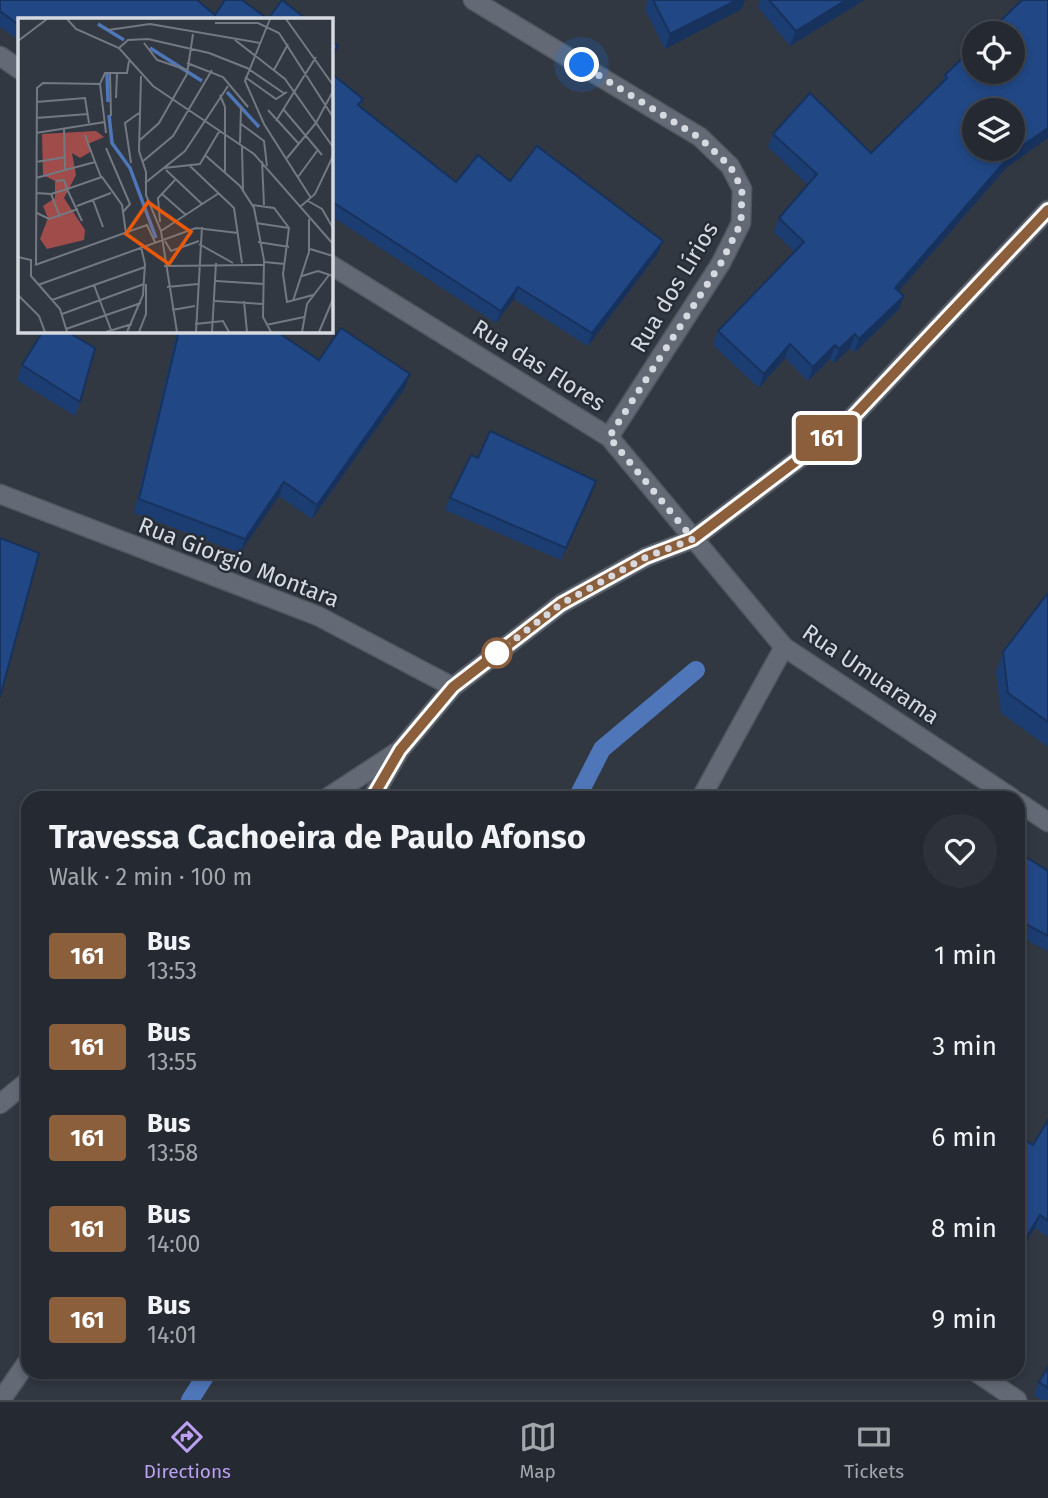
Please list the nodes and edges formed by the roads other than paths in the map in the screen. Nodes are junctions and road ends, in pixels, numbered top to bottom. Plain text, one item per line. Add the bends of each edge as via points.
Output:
1 (473, 0) edge
2 (0, 56) edge
3 (18, 68) edge
4 (1048, 210) edge
5 (332, 266) edge
6 (609, 437) junction
7 (0, 494) edge
8 (693, 539) junction
9 (784, 647) junction
10 (453, 687) junction
11 (400, 750) junction
12 (338, 791) edge
13 (376, 791) edge
14 (705, 791) edge
15 (1002, 791) edge
16 (1025, 807) edge
17 (1048, 822) edge
18 (21, 1087) edge
19 (0, 1104) edge
20 (21, 1372) edge
21 (986, 1379) edge
22 (1, 1400) edge
23 (1017, 1400) edge

1 - 6 street, Rua dos Lírios via 700,138 730,166 742,189 741,223 721,263
2 - 3 street
4 - 8 street via 849,421
5 - 6 street, Rua das Flores
6 - 8 street, Rua das Flores
7 - 10 street, Rua Giorgio Montara via 318,616
8 - 9 street, Rua Umuarama
8 - 10 street via 646,557 561,604
9 - 14 street
9 - 15 street, Rua Umuarama
10 - 11 street
11 - 12 street
11 - 13 street
16 - 17 street
18 - 19 street
20 - 22 street
21 - 23 street

